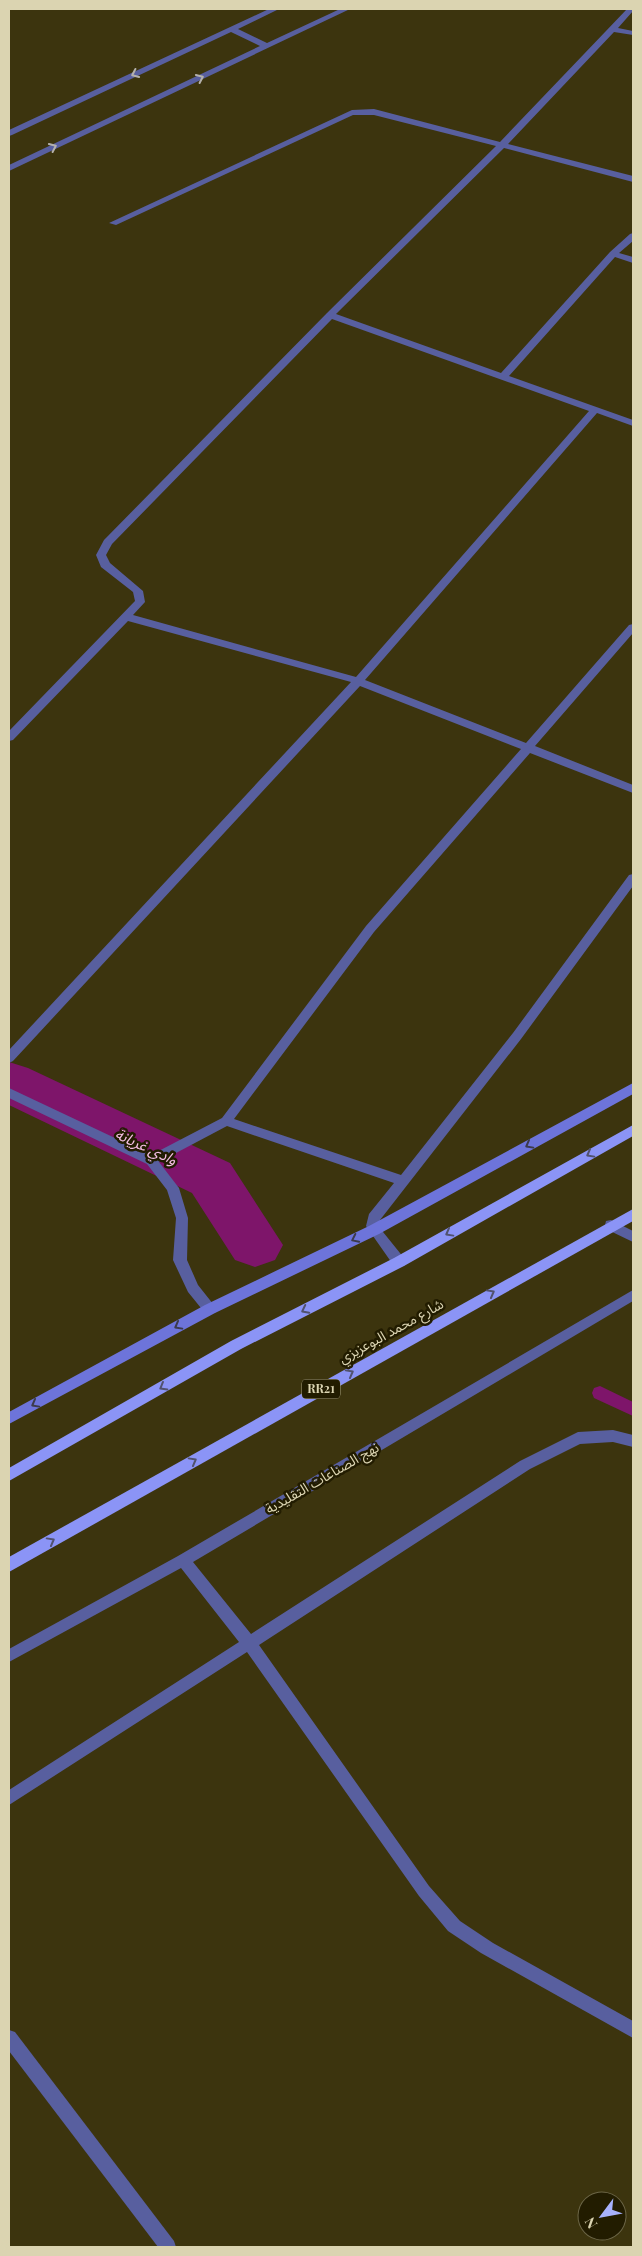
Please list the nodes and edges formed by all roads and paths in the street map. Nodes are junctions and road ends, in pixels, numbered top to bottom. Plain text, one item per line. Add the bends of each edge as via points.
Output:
1 (275, 9) edge
2 (346, 9) edge
3 (631, 9) edge
4 (231, 29) junction
5 (612, 29) junction
6 (633, 33) edge
7 (266, 46) junction
8 (9, 133) edge
9 (502, 145) junction
10 (9, 168) edge
11 (633, 179) edge
12 (113, 224) dead end
13 (633, 236) edge
14 (613, 254) junction
15 (633, 260) edge
16 (330, 315) junction
17 (503, 377) junction
18 (595, 410) junction
19 (633, 423) edge
20 (127, 617) junction
21 (633, 627) edge
22 (358, 680) junction
23 (9, 737) edge
24 (529, 747) junction
25 (633, 789) edge
26 (633, 878) edge
27 (9, 1058) edge
28 (633, 1088) edge
29 (9, 1093) edge
30 (226, 1121) junction
31 (633, 1130) edge
32 (151, 1161) junction
33 (404, 1181) junction
34 (633, 1214) edge
35 (611, 1226) junction
36 (374, 1230) junction
37 (633, 1236) edge
38 (399, 1262) junction
39 (633, 1295) edge
40 (210, 1309) junction
41 (9, 1418) edge
42 (633, 1441) edge
43 (9, 1475) edge
44 (183, 1560) junction
45 (9, 1565) edge
46 (249, 1643) junction
47 (9, 1656) edge
48 (9, 1798) edge
49 (633, 2030) edge
50 (9, 2038) edge
51 (168, 2247) edge

1 - 4 street
2 - 7 street
3 - 5 street
4 - 7 street
4 -> 8 street
5 - 6 street
5 - 9 street
10 -> 7 street
9 - 11 street
9 - 12 street via 374,112 352,113
9 - 16 street
13 - 14 street
14 - 15 street
14 - 17 street
16 - 17 street
16 - 20 street via 108,542 101,555 105,565 138,591 140,602
17 - 18 street
18 - 19 street
18 - 22 street
20 - 22 street
20 - 23 street
21 - 24 street
22 - 24 street
22 - 27 street
24 - 25 street
24 - 30 street via 370,929
26 - 33 street via 517,1036
28 -> 36 main road
29 - 32 street
30 - 32 street
30 - 33 street
31 -> 38 highway
32 - 40 street via 173,1188 182,1218 180,1260 193,1288
33 - 36 street via 374,1218
34 - 35 highway, شارع محمد البوعزيزي / RR21
35 - 37 street
45 -> 35 highway, شارع محمد البوعزيزي / RR21
36 - 38 street
36 -> 40 main road
38 -> 43 highway via 236,1346
39 - 44 street, نهج الصناعات التقليدية
40 -> 41 main road
42 - 46 street via 613,1436 578,1438 525,1465
44 - 46 street
44 - 47 street, نهج الصناعات التقليدية
46 - 48 street
46 - 49 street via 424,1891 454,1926
50 - 51 street

